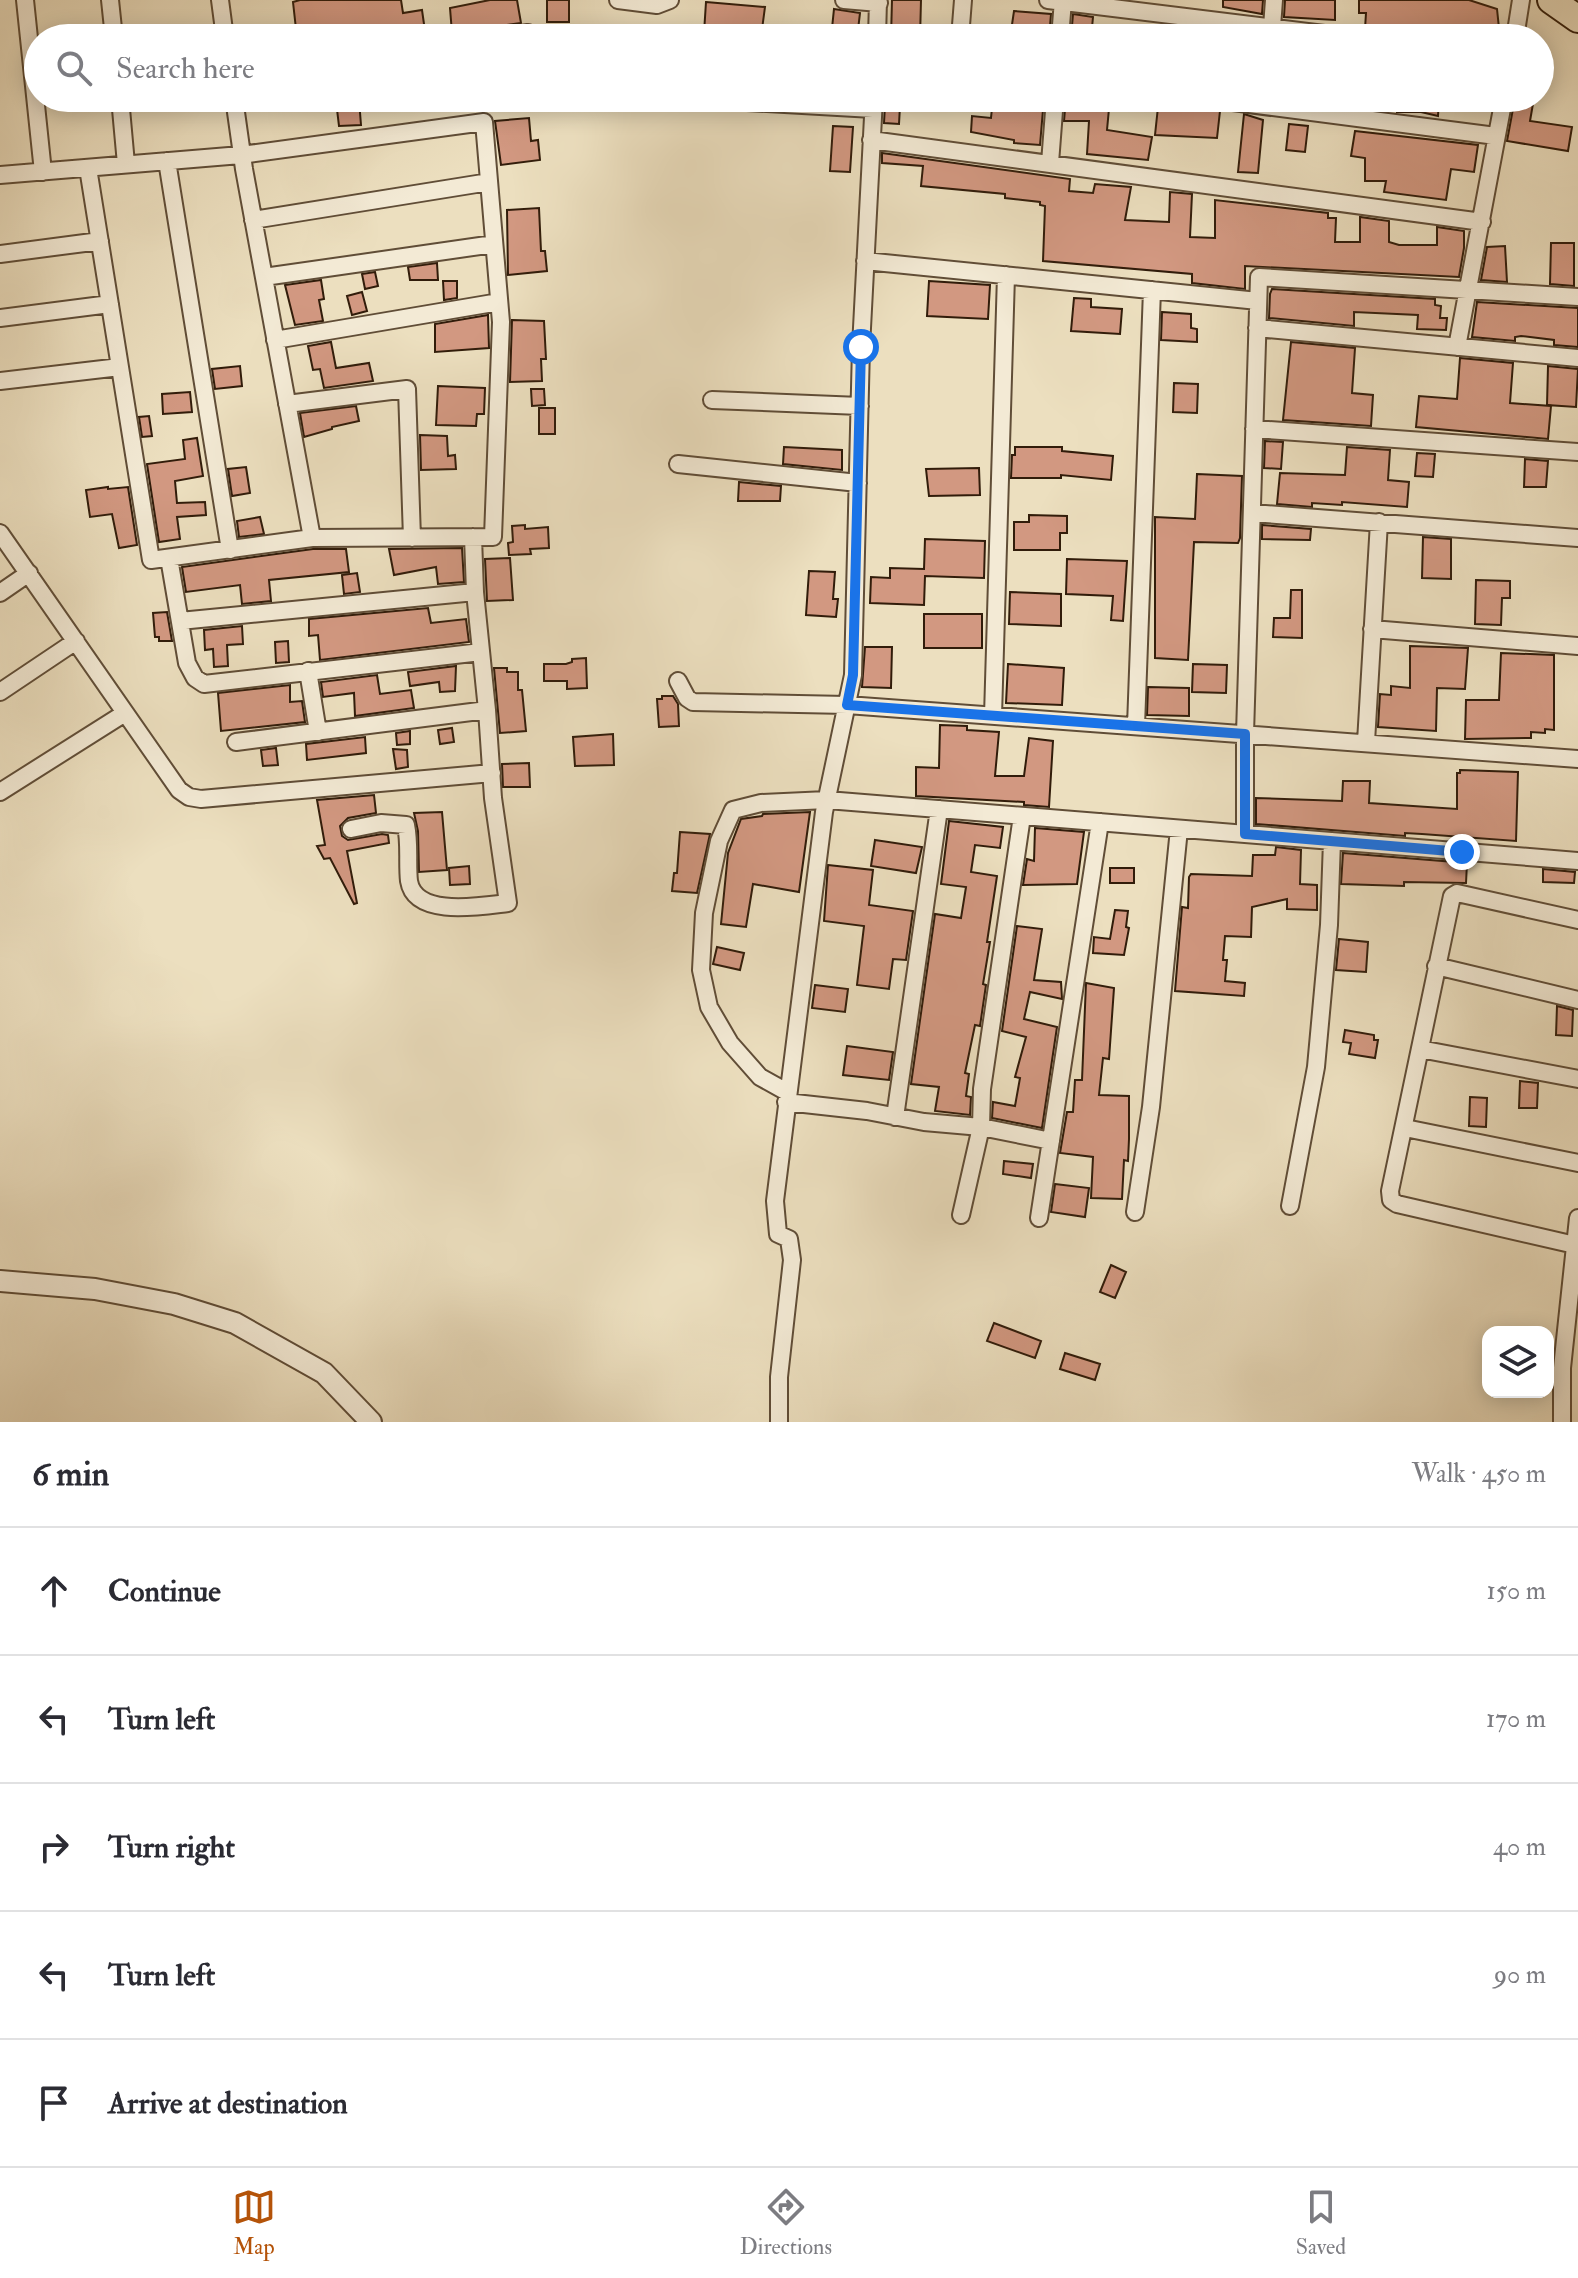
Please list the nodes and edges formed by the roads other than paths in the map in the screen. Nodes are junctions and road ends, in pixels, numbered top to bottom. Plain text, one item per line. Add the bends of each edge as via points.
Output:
1 (25, 0) edge
2 (110, 0) edge
3 (223, 0) edge
4 (618, 0) edge
5 (670, 0) edge
6 (844, 0) edge
7 (963, 0) edge
8 (1274, 0) edge
9 (1521, 0) edge
10 (1551, 0) edge
11 (878, 1) edge
12 (1058, 1) edge
13 (1578, 19) edge
14 (28, 24) edge
15 (113, 24) edge
16 (224, 24) edge
17 (877, 24) edge
18 (961, 24) edge
19 (1059, 24) edge
20 (1247, 24) edge
21 (1272, 24) edge
22 (1517, 24) edge
23 (37, 112) edge
24 (121, 112) edge
25 (236, 112) edge
26 (873, 112) edge
27 (1054, 112) edge
28 (1310, 112) edge
29 (1501, 112) edge
30 (1496, 136) junction
31 (871, 140) junction
32 (241, 155) junction
33 (167, 161) junction
34 (1050, 163) junction
35 (126, 164) junction
36 (88, 168) junction
37 (43, 172) junction
38 (0, 175) edge
39 (489, 182) junction
40 (253, 220) junction
41 (1482, 222) junction
42 (100, 241) junction
43 (494, 244) junction
44 (0, 254) edge
45 (865, 261) junction
46 (1006, 275) junction
47 (264, 277) junction
48 (1469, 289) junction
49 (1152, 290) junction
50 (1578, 297) edge
51 (1258, 301) junction
52 (499, 302) junction
53 (110, 304) junction
54 (0, 318) edge
55 (1257, 328) junction
56 (275, 340) junction
57 (1457, 347) junction
58 (1578, 358) edge
59 (120, 367) junction
60 (0, 381) edge
61 (712, 400) dead end
62 (287, 404) junction
63 (860, 406) junction
64 (1254, 429) junction
65 (1578, 452) edge
66 (678, 464) dead end
67 (858, 483) junction
68 (1252, 513) junction
69 (1379, 522) junction
70 (0, 533) edge
71 (473, 537) junction
72 (312, 538) junction
73 (412, 538) junction
74 (1578, 538) edge
75 (230, 550) junction
76 (169, 558) junction
77 (29, 573) junction
78 (475, 592) junction
79 (0, 593) edge
80 (180, 621) junction
81 (1372, 629) junction
82 (76, 641) junction
83 (1578, 646) edge
84 (481, 652) junction
85 (308, 671) junction
86 (678, 681) dead end
87 (0, 692) edge
88 (847, 705) junction
89 (487, 710) junction
90 (125, 713) junction
91 (993, 716) junction
92 (1136, 726) junction
93 (318, 732) junction
94 (1245, 734) junction
95 (236, 742) dead end
96 (1366, 742) junction
97 (1578, 759) edge
98 (492, 773) junction
99 (0, 792) edge
100 (827, 800) junction
101 (939, 809) junction
102 (1022, 816) junction
103 (1100, 822) junction
104 (351, 829) dead end
105 (1179, 829) junction
106 (1245, 834) junction
107 (1332, 841) junction
108 (1578, 861) edge
109 (1578, 920) edge
110 (1436, 966) junction
111 (1578, 1000) edge
112 (1420, 1049) junction
113 (1578, 1079) edge
114 (787, 1097) junction
115 (895, 1117) junction
116 (981, 1127) junction
117 (1405, 1128) junction
118 (1051, 1141) junction
119 (1578, 1163) edge
120 (1290, 1206) dead end
121 (1135, 1212) dead end
122 (961, 1215) dead end
123 (1039, 1218) dead end
124 (1578, 1218) edge
125 (1575, 1245) junction
126 (0, 1281) edge
127 (371, 1422) edge
128 (779, 1422) edge
129 (1562, 1422) edge

1 - 14 street
2 - 15 street
3 - 16 street
4 - 5 street via 657,5
6 - 11 street
7 - 18 street
8 - 21 street
9 - 22 street
10 - 13 main road
11 - 17 street
12 - 19 street
12 - 20 street
23 - 37 street
24 - 35 street
25 - 32 street
26 - 31 street
27 - 34 street
28 - 30 street
29 - 30 street
30 - 41 street
31 - 34 street
31 - 45 street
32 - 33 street
32 - 39 street via 484,122
32 - 40 street
33 - 35 street
33 - 75 street
34 - 41 street
35 - 36 street
36 - 37 street
36 - 42 street
37 - 38 street
39 - 40 street
39 - 43 street
40 - 47 street
41 - 48 street
42 - 44 street
42 - 53 street
43 - 47 street
43 - 52 street
45 - 46 street
45 - 63 street
46 - 49 street
46 - 91 street
47 - 56 street
48 - 50 street
48 - 51 street via 1259,277
48 - 57 street
49 - 51 street
49 - 92 street
51 - 55 street
52 - 56 street
52 - 71 street via 493,537
53 - 54 street
53 - 59 street
55 - 57 street
55 - 64 street
56 - 62 street
57 - 58 street
59 - 60 street
59 - 76 street via 151,560
61 - 63 street
62 - 72 street
62 - 73 street via 407,389
63 - 67 street
64 - 65 street
64 - 68 street
66 - 67 street
67 - 88 street via 853,675
68 - 69 street
68 - 94 street
69 - 74 street
69 - 81 street
70 - 77 street
71 - 73 street
71 - 78 street
72 - 73 street
72 - 75 street
75 - 76 street
76 - 80 street
77 - 79 street
77 - 82 street
78 - 80 street
78 - 84 street
80 - 85 street via 187,663 204,684
81 - 83 street
81 - 96 street
82 - 87 street
82 - 90 street
84 - 85 street
84 - 89 street
85 - 93 street
86 - 88 street via 693,702
88 - 91 street
88 - 100 street
89 - 93 street
89 - 98 street
90 - 98 street via 179,790 201,799
90 - 99 street
91 - 92 street
92 - 94 street
93 - 95 street
94 - 96 street
94 - 106 street
96 - 97 street
98 - 104 street via 508,903 423,903 409,880 406,825
100 - 101 street
100 - 114 street
100 - 114 street via 733,810 719,841 704,913 701,970 709,1007 730,1043 760,1077
101 - 102 street
101 - 115 street
102 - 103 street
102 - 116 street
103 - 105 street
103 - 118 street
105 - 106 street
105 - 121 street
106 - 107 street
107 - 108 street
107 - 120 street via 1316,1067
109 - 110 street via 1457,893 1449,904
110 - 111 street
110 - 112 street
112 - 113 street
112 - 117 street
114 - 115 street
114 - 128 street via 775,1201 778,1234 789,1239 792,1260
115 - 116 street
116 - 118 street
116 - 122 street
117 - 119 street
117 - 125 street via 1391,1200
118 - 123 street
124 - 125 street
125 - 129 street
126 - 127 street via 95,1289 174,1304 235,1323 324,1373

